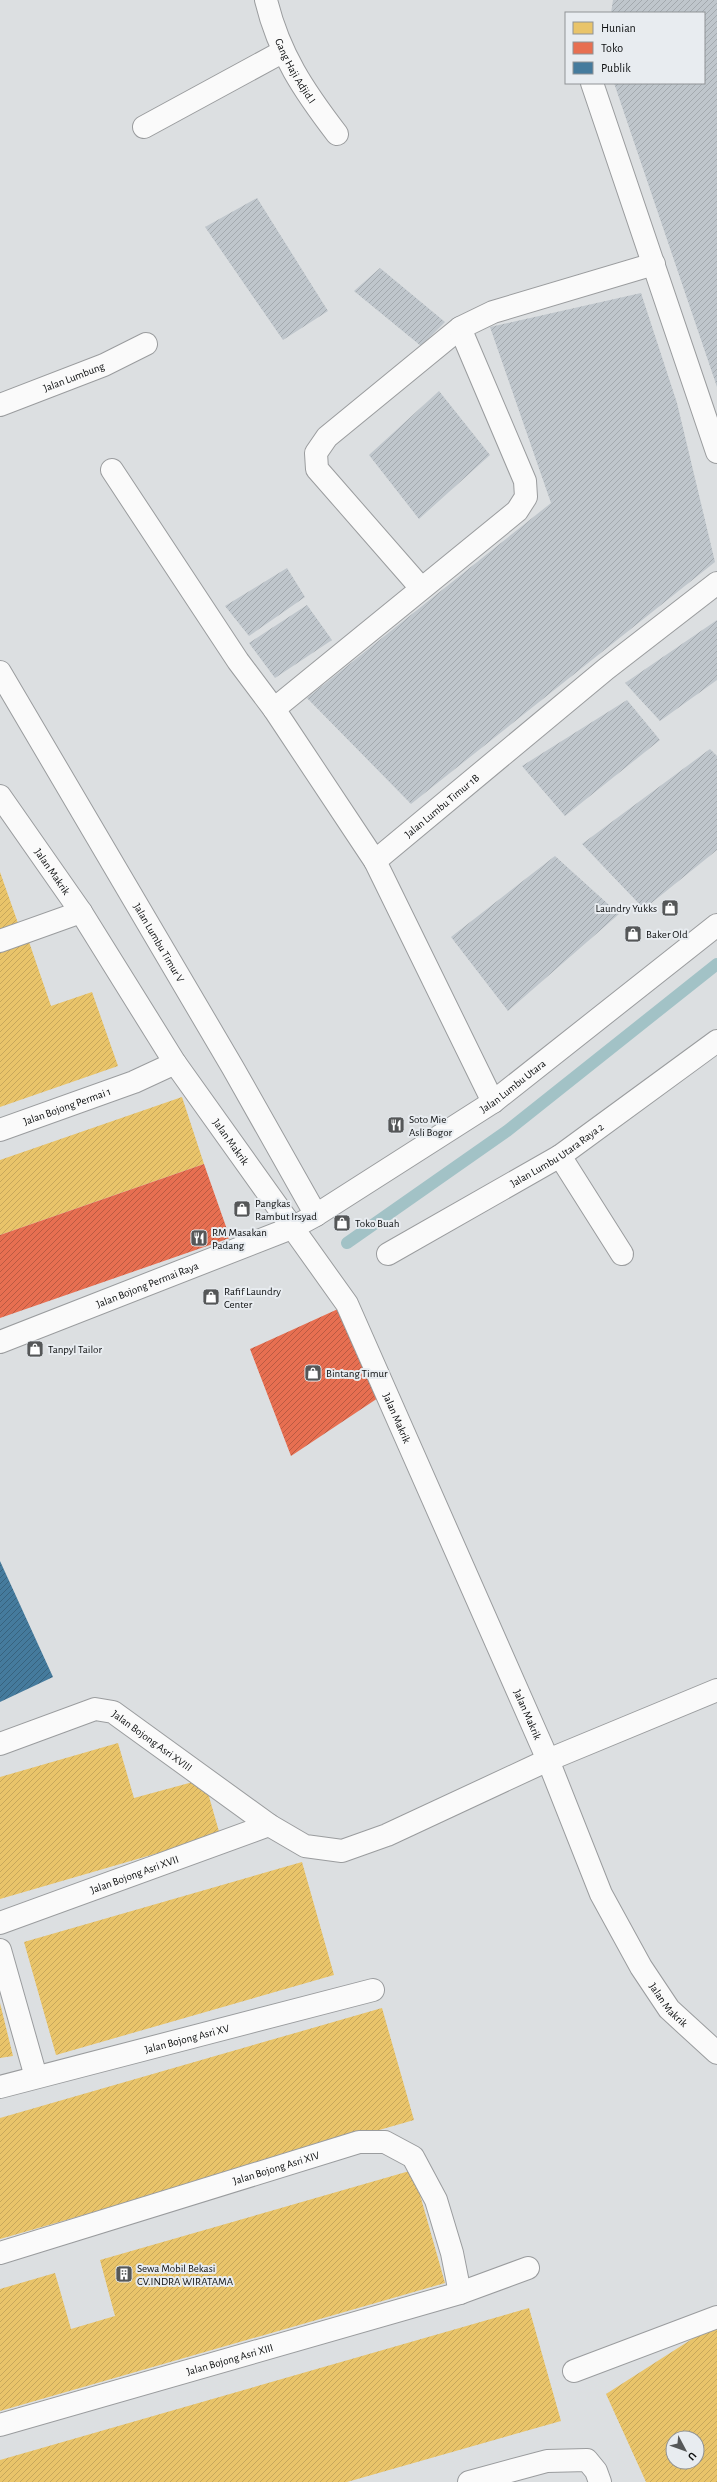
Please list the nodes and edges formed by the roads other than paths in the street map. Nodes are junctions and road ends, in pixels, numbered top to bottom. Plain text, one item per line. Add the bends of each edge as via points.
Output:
1 (266, 0) edge
2 (282, 52) junction
3 (592, 84) edge
4 (144, 127) dead end
5 (337, 134) dead end
6 (654, 264) junction
7 (460, 328) junction
8 (146, 344) dead end
9 (0, 405) edge
10 (717, 452) edge
11 (112, 470) dead end
12 (717, 583) edge
13 (422, 588) junction
14 (0, 672) edge
15 (274, 709) junction
16 (0, 796) edge
17 (375, 861) junction
18 (81, 912) junction
19 (717, 925) edge
20 (0, 941) edge
21 (717, 1041) edge
22 (175, 1063) junction
23 (493, 1102) junction
24 (0, 1130) edge
25 (560, 1156) junction
26 (316, 1215) junction
27 (294, 1227) junction
28 (388, 1254) dead end
29 (622, 1254) dead end
30 (0, 1342) edge
31 (717, 1690) edge
32 (0, 1744) edge
33 (548, 1760) junction
34 (270, 1825) junction
35 (0, 1922) edge
36 (0, 1950) edge
37 (373, 1990) dead end
38 (717, 2053) edge
39 (36, 2077) junction
40 (0, 2087) edge
41 (0, 2252) edge
42 (528, 2268) dead end
43 (460, 2293) junction
44 (717, 2317) edge
45 (574, 2371) dead end
46 (0, 2425) edge
47 (470, 2482) edge
48 (600, 2482) edge

1 - 2 street, Gang Haji Adjid.I
2 - 4 street
2 - 5 street, Gang Haji Adjid.I via 300,83
3 - 6 street
6 - 7 street via 493,312
6 - 10 street
7 - 13 street via 525,481 526,497 517,511
7 - 13 street via 327,437 316,453 317,470
8 - 9 street, Jalan Lumbung via 104,365
11 - 15 street via 238,661
12 - 17 street, Jalan Lumbu Timur 1B via 606,669
13 - 15 street
14 - 26 street, Jalan Lumbu Timur V via 233,1068
15 - 17 street
16 - 18 street, Jalan Makrik
17 - 23 street
18 - 20 street
18 - 22 street, Jalan Makrik
19 - 23 street, Jalan Lumbu Utara
21 - 25 street, Jalan Lumbu Utara Raya 2
22 - 24 street, Jalan Bojong Permai 1 via 134,1082
22 - 27 street, Jalan Makrik
23 - 26 street, Jalan Lumbu Utara
25 - 28 street, Jalan Lumbu Utara Raya 2
25 - 29 street
26 - 27 street, Jalan Lumbu Utara
27 - 30 street, Jalan Bojong Permai Raya
27 - 33 street, Jalan Makrik via 346,1304
31 - 33 street, Jalan Bojong Asri XVIII
32 - 34 street, Jalan Bojong Asri XVIII via 95,1710 113,1712
33 - 34 street, Jalan Bojong Asri XVIII via 387,1835 342,1851 305,1846
33 - 38 street, Jalan Makrik via 601,1894 641,1967 669,2009
34 - 35 street, Jalan Bojong Asri XVII
36 - 39 street
37 - 39 street, Jalan Bojong Asri XV
39 - 40 street, Jalan Bojong Asri XV
41 - 43 street, Jalan Bojong Asri XIV via 359,2142 385,2142 413,2157 436,2200 452,2253
42 - 43 street, Jalan Bojong Asri XIII
43 - 46 street, Jalan Bojong Asri XIII
44 - 45 street
47 - 48 street via 547,2461 587,2460 596,2471

